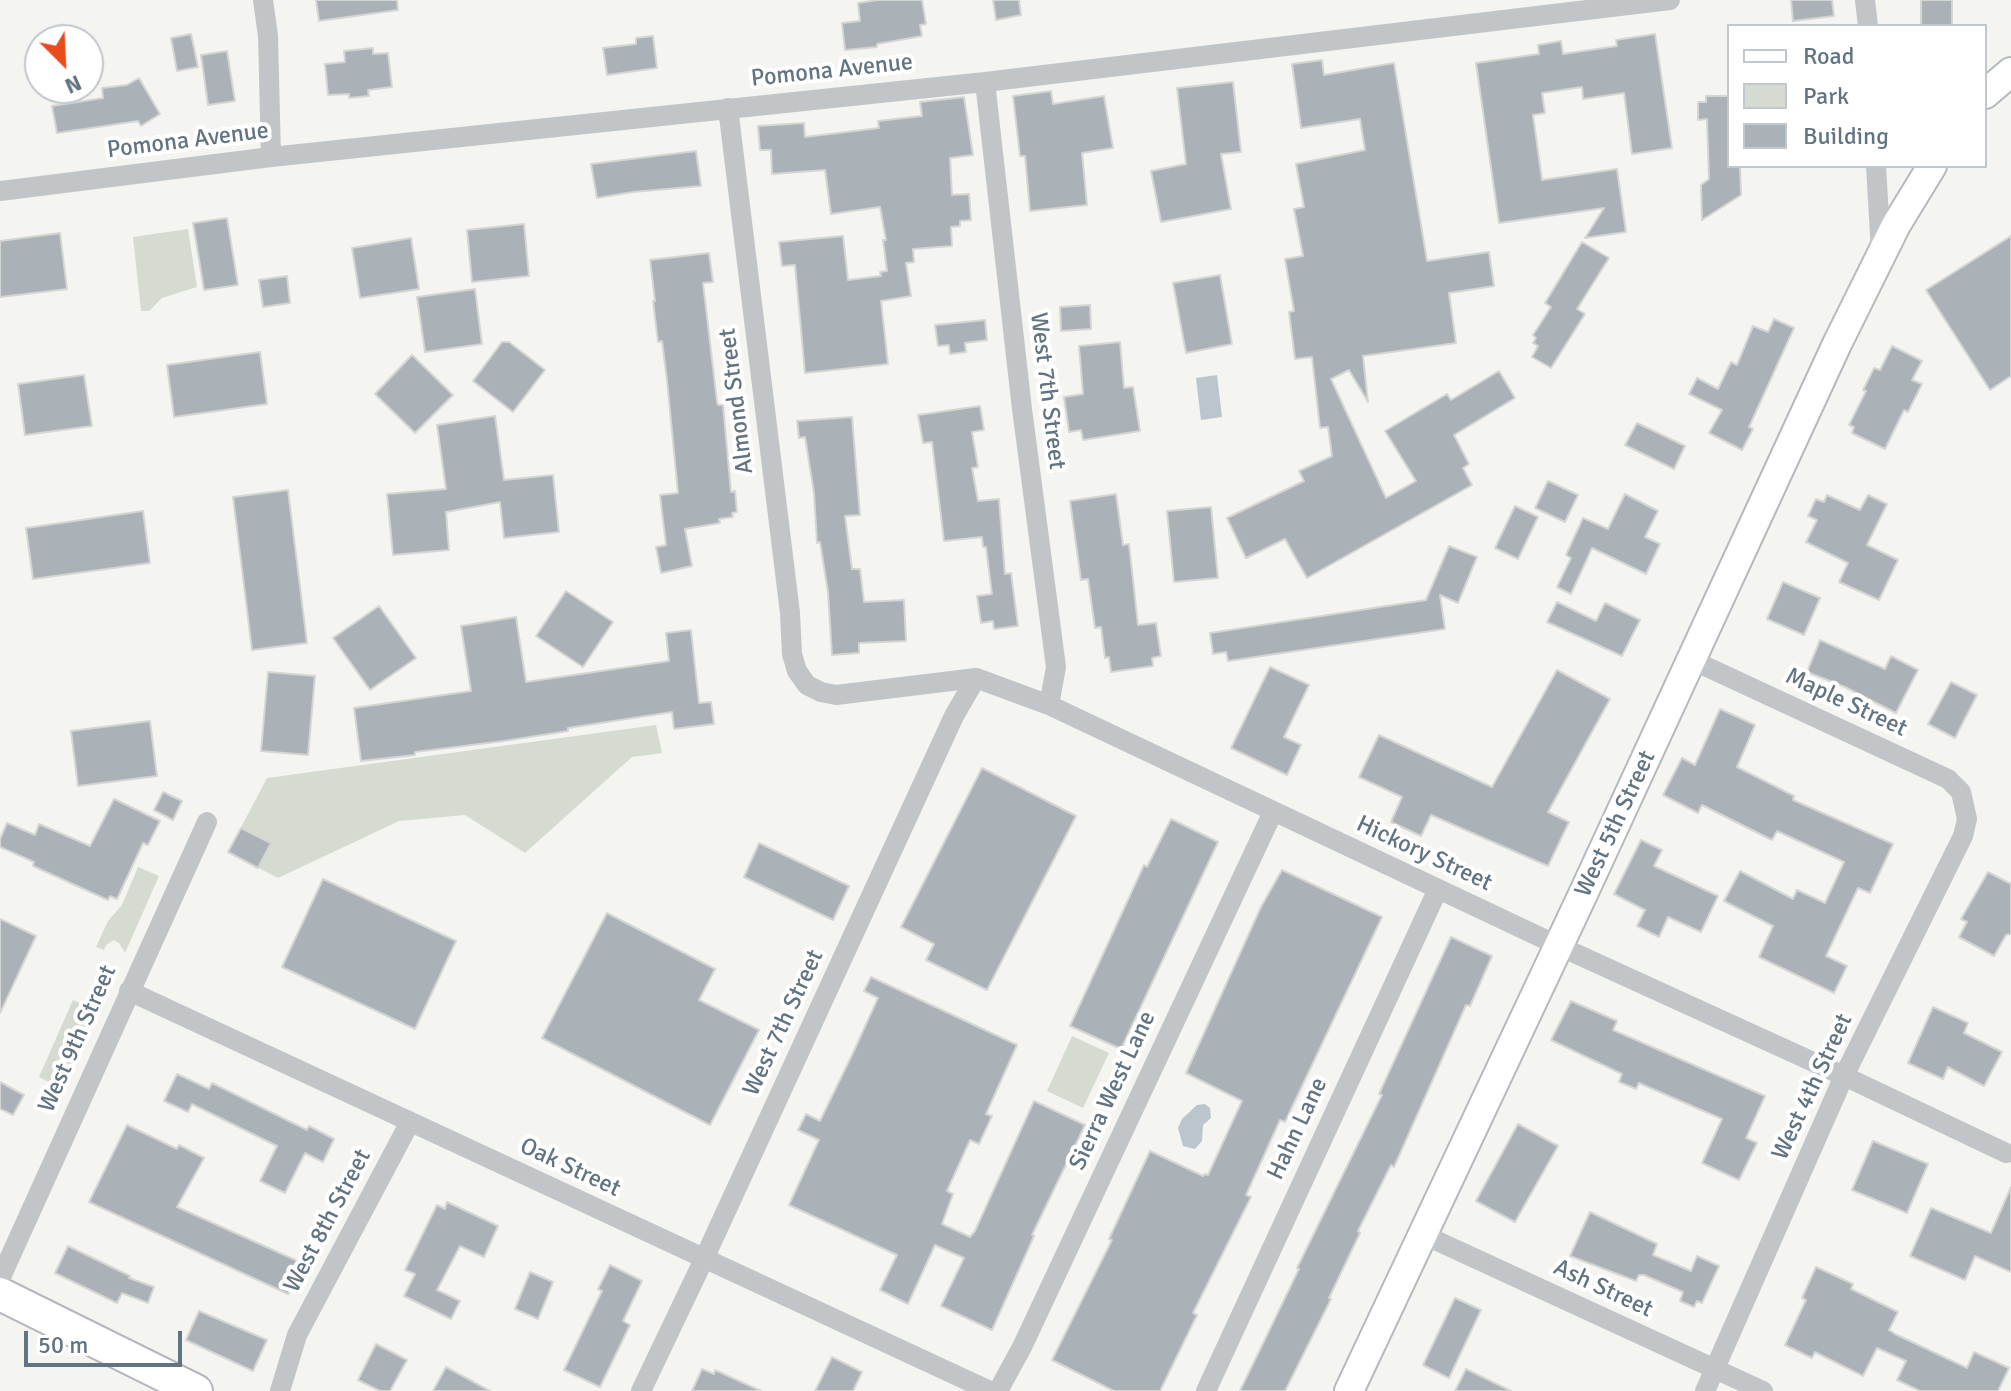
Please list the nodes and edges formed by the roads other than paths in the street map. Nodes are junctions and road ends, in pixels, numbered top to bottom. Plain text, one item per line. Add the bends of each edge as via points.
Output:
1 (263, 0) edge
2 (1670, 0) edge
3 (1865, 0) edge
4 (1868, 24) edge
5 (2011, 72) edge
6 (985, 82) junction
7 (1987, 92) edge
8 (728, 108) junction
9 (271, 157) junction
10 (1876, 168) edge
11 (1931, 168) edge
12 (0, 191) edge
13 (1881, 255) junction
14 (1692, 660) junction
15 (976, 678) junction
16 (807, 685) joint
17 (1049, 705) junction
18 (1966, 805) joint
19 (1273, 812) junction
20 (207, 822) dead end
21 (1438, 889) junction
22 (1559, 946) junction
23 (129, 991) junction
24 (1844, 1076) junction
25 (410, 1122) junction
26 (2006, 1153) dead end
27 (1422, 1234) junction
28 (704, 1259) junction
29 (0, 1279) edge
30 (0, 1294) edge
31 (1715, 1369) junction
32 (196, 1391) edge
33 (280, 1391) edge
34 (641, 1391) edge
35 (990, 1391) edge
36 (998, 1391) edge
37 (1206, 1391) edge
38 (1349, 1391) edge
39 (1705, 1391) edge
40 (1763, 1391) edge

1 - 9 street
2 - 6 street, Pomona Avenue
3 - 4 street
5 - 7 street
6 - 8 street, Pomona Avenue
6 - 17 street, West 7th Street via 1056,667
8 - 9 street, Pomona Avenue
8 - 16 street, Almond Street via 792,654
9 - 12 street, Pomona Avenue
10 - 13 street
11 - 13 street, West 5th Street
13 - 14 street, West 5th Street
14 - 18 street, Maple Street via 1948,779
14 - 22 street, West 5th Street
15 - 16 street, Hickory Street via 836,695
15 - 17 street, Hickory Street
15 - 28 street, West 7th Street
17 - 19 street, Hickory Street
18 - 24 street, West 4th Street via 1963,836
19 - 21 street, Hickory Street
19 - 36 street, Sierra West Lane
20 - 23 street, West 9th Street
21 - 22 street, Hickory Street
21 - 37 street, Hahn Lane
22 - 24 street, Hickory Street
22 - 27 street, West 5th Street
23 - 25 street, Oak Street
23 - 29 street, West 9th Street
24 - 26 street, Hickory Street
24 - 31 street, West 4th Street
25 - 28 street, Oak Street
25 - 33 street, West 8th Street via 297,1335
27 - 31 street, Ash Street
27 - 38 street, West 5th Street
28 - 34 street, West 7th Street
28 - 35 street, Oak Street
30 - 32 main road
31 - 39 street, West 4th Street
31 - 40 street, Ash Street

